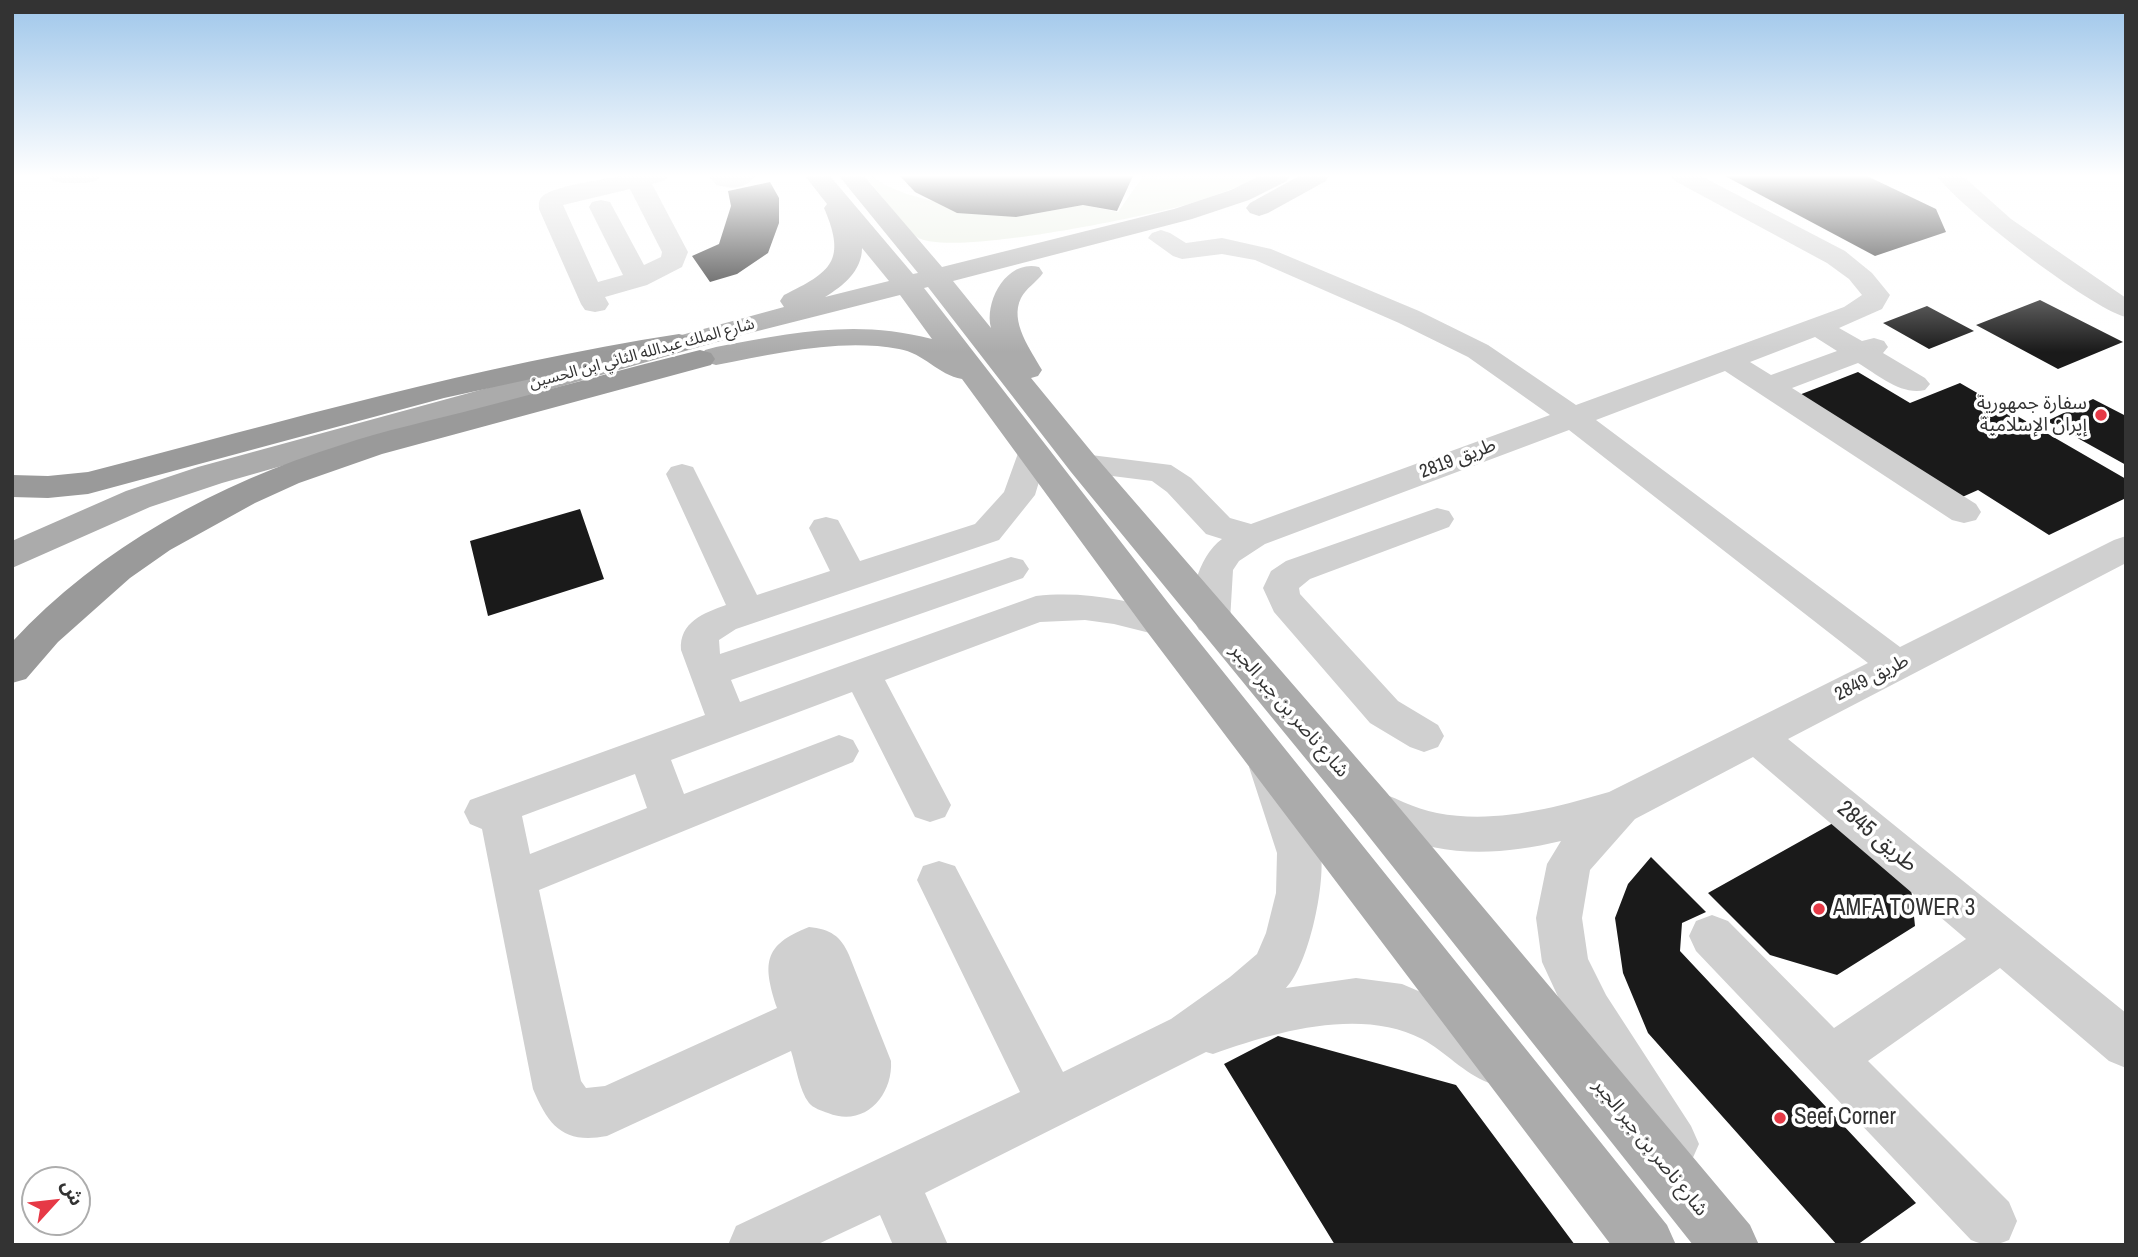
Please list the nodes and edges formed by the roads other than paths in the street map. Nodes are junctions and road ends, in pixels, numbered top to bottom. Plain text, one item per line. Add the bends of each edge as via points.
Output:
1 (563, 235) edge
2 (615, 235) edge
3 (668, 235) edge
4 (849, 235) edge
5 (881, 235) edge
6 (881, 235) edge
7 (1087, 235) edge
8 (1096, 235) edge
9 (1170, 235) edge
10 (1794, 235) edge
11 (2017, 235) edge
12 (1161, 237) junction
13 (1029, 273) junction
14 (638, 279) junction
15 (924, 281) junction
16 (2126, 309) edge
17 (1817, 327) junction
18 (728, 330) junction
19 (1867, 349) junction
20 (692, 350) junction
21 (1726, 359) junction
22 (1915, 384) dead end
23 (1769, 386) junction
24 (985, 393) junction
25 (1571, 417) junction
26 (1043, 438) junction
27 (1083, 464) junction
28 (682, 474) dead end
29 (12, 486) edge
30 (1339, 504) junction
31 (1964, 512) dead end
32 (1437, 519) dead end
33 (1286, 524) junction
34 (826, 528) dead end
35 (987, 532) junction
36 (1252, 536) junction
37 (1374, 541) junction
38 (2126, 548) edge
39 (12, 556) edge
40 (1321, 561) junction
41 (1011, 569) junction
42 (851, 577) junction
43 (1036, 609) junction
44 (747, 612) junction
45 (1212, 621) junction
46 (1162, 623) junction
47 (1897, 665) junction
48 (12, 668) edge
49 (708, 673) junction
50 (862, 673) junction
51 (728, 722) junction
52 (1424, 736) dead end
53 (1757, 737) junction
54 (648, 751) junction
55 (839, 751) dead end
56 (1263, 751) junction
57 (930, 805) dead end
58 (1371, 806) junction
59 (1619, 807) junction
60 (671, 817) junction
61 (516, 878) junction
62 (939, 880) dead end
63 (1712, 936) dead end
64 (2001, 941) junction
65 (804, 1020) dead end
66 (1188, 1036) junction
67 (2126, 1044) edge
68 (1832, 1058) junction
69 (1519, 1081) junction
70 (1052, 1103) junction
71 (892, 1182) junction
72 (1990, 1222) dead end
73 (755, 1245) edge
74 (921, 1245) edge
75 (1647, 1245) edge
76 (1730, 1245) edge
77 (1738, 1245) edge

1 - 14 street via 593,299
2 - 14 street
3 - 14 street via 675,252 673,261
4 - 18 main road via 851,252 844,269 816,291
5 - 15 main road, شارع ناصر بن جبر الجبر
6 - 15 main road, شارع ناصر بن جبر الجبر
7 - 15 main road via 985,249
8 - 15 main road, شارع الملك عبدالله الثاني ابن الحسين
9 - 12 main road, شارع الملك عبدالله الثاني ابن الحسين
10 - 17 street, طريق 2819 via 1857,272 1876,295 1872,303
11 - 16 street
12 - 13 main road, شارع الملك عبدالله الثاني ابن الحسين
12 - 25 street via 1182,251 1222,246 1251,251 1409,317 1489,358
13 - 15 main road, شارع الملك عبدالله الثاني ابن الحسين
13 - 26 main road via 1011,287 1003,309
15 - 18 main road, شارع الملك عبدالله الثاني ابن الحسين
15 - 20 main road, شارع الملك عبدالله الثاني ابن الحسين
15 - 24 main road, شارع ناصر بن جبر الجبر
15 - 26 main road, شارع ناصر بن جبر الجبر
17 - 19 street
17 - 21 street, طريق 2819
18 - 20 main road, شارع الملك عبدالله الثاني ابن الحسين
19 - 22 street
19 - 23 street
20 - 24 main road via 824,338 899,340 928,347
20 - 29 highway via 595,356 439,390 88,483
20 - 39 main road, شارع الملك عبدالله الثاني ابن الحسين via 210,475 138,499
20 - 48 highway via 379,444 239,497 170,535 103,581 61,616
21 - 23 street
21 - 25 street, طريق 2819
23 - 31 street
24 - 26 main road, شارع ناصر بن جبر الجبر
25 - 30 street, طريق 2819
25 - 47 street
26 - 27 main road, شارع ناصر بن جبر الجبر
26 - 35 street via 1019,495
26 - 46 main road, شارع ناصر بن جبر الجبر
27 - 36 street via 1160,472 1218,526
27 - 45 main road, شارع ناصر بن جبر الجبر
28 - 44 street
30 - 33 street, طريق 2819
30 - 37 street
32 - 37 street
33 - 36 street, طريق 2819
33 - 40 street
34 - 42 street
35 - 41 street
35 - 42 street
36 - 45 street, طريق 2819 via 1230,547 1218,561
37 - 40 street
38 - 47 street, طريق 2849
40 - 52 street via 1286,575 1280,594 1384,712
41 - 43 street
41 - 49 street
42 - 44 street
43 - 46 street via 1094,606
43 - 50 street
44 - 49 street via 703,632 698,641
45 - 58 main road, شارع ناصر بن جبر الجبر
46 - 56 main road, شارع ناصر بن جبر الجبر
47 - 53 street, طريق 2849
49 - 51 street
50 - 51 street
50 - 57 street
51 - 54 street
53 - 59 street, طريق 2849
53 - 64 street, طريق 2845
54 - 60 street
54 - 61 street via 492,810
55 - 60 street
56 - 66 street via 1299,853 1298,893 1289,934 1273,968
56 - 69 main road, شارع ناصر بن جبر الجبر
58 - 59 street, طريق 2849 via 1412,825 1497,835 1549,827
58 - 76 main road, شارع ناصر بن جبر الجبر
59 - 77 street, طريق 2849 via 1569,864 1559,918 1565,962 1589,1011
60 - 61 street
61 - 65 street via 558,1089 566,1106 582,1115 607,1111
62 - 70 street
63 - 68 street
64 - 67 street, طريق 2845
64 - 68 street
66 - 69 street via 1223,1030 1262,1014 1356,1000 1402,1007 1441,1024
66 - 70 street
68 - 72 street
69 - 75 main road, شارع ناصر بن جبر الجبر
70 - 71 street
71 - 73 street
71 - 74 street

